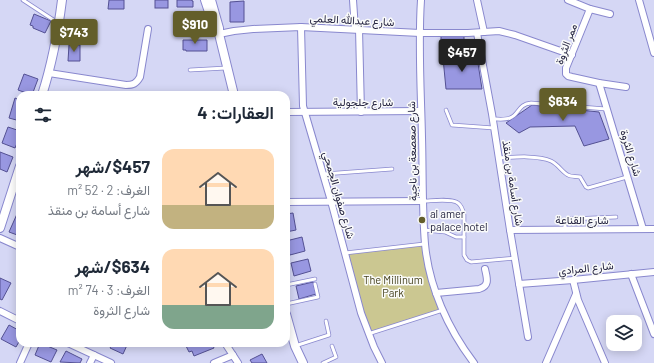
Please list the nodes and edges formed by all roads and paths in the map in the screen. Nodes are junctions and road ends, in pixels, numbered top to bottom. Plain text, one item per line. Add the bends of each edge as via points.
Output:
1 (23, 0) edge
2 (62, 0) edge
3 (205, 0) edge
4 (211, 0) edge
5 (353, 0) edge
6 (421, 0) edge
7 (477, 0) edge
8 (568, 0) edge
9 (639, 0) edge
10 (590, 8) junction
11 (610, 14) dead end
12 (58, 24) junction
13 (301, 27) junction
14 (148, 29) dead end
15 (357, 29) junction
16 (484, 32) junction
17 (420, 33) junction
18 (477, 33) junction
19 (219, 34) junction
20 (654, 53) edge
21 (572, 55) junction
22 (227, 68) junction
23 (190, 70) dead end
24 (49, 73) junction
25 (599, 83) junction
26 (626, 88) dead end
27 (43, 91) edge
28 (233, 91) edge
29 (606, 109) junction
30 (446, 110) dead end
31 (290, 112) edge
32 (305, 112) junction
33 (361, 112) junction
34 (421, 112) junction
35 (493, 119) junction
36 (494, 128) junction
37 (499, 158) junction
38 (392, 169) dead end
39 (323, 174) junction
40 (628, 177) junction
41 (16, 178) edge
42 (331, 201) junction
43 (423, 201) junction
44 (290, 202) edge
45 (616, 217) dead end
46 (0, 228) edge
47 (654, 229) edge
48 (424, 230) junction
49 (510, 230) junction
50 (565, 230) junction
51 (643, 230) junction
52 (464, 237) junction
53 (0, 238) edge
54 (425, 244) junction
55 (16, 245) edge
56 (345, 253) junction
57 (515, 258) junction
58 (485, 268) dead end
59 (654, 272) edge
60 (631, 274) junction
61 (315, 279) dead end
62 (573, 280) junction
63 (290, 284) edge
64 (315, 284) dead end
65 (519, 284) junction
66 (436, 293) junction
67 (576, 294) junction
68 (290, 303) edge
69 (443, 310) junction
70 (0, 311) edge
71 (16, 319) edge
72 (326, 321) dead end
73 (290, 328) edge
74 (368, 334) junction
75 (654, 334) edge
76 (528, 337) dead end
77 (295, 346) junction
78 (332, 346) dead end
79 (27, 347) edge
80 (77, 347) edge
81 (228, 347) edge
82 (94, 355) junction
83 (233, 355) junction
84 (20, 363) edge
85 (90, 363) edge
86 (111, 363) edge
87 (214, 363) edge
88 (238, 363) edge
89 (303, 363) edge
90 (323, 363) edge
91 (382, 363) edge
92 (474, 363) edge
93 (546, 363) edge
94 (605, 363) edge

1 - 12 lane
2 - 12 street
3 - 19 street
4 - 19 street
5 - 15 street
6 - 17 street, شارع صعصعة بن ناجية
7 - 16 street
8 - 10 street
9 - 20 street
10 - 11 street
10 - 21 street, ممر الثروة
12 - 24 street
13 - 15 street, شارع عبدالله العلمي
13 - 19 street, شارع عبدالله العلمي via 252,29
13 - 32 street, شارع صفوان الجمحي
14 - 24 street via 140,77 133,84
15 - 17 street, شارع عبدالله العلمي
15 - 33 street
16 - 18 street, شارع عبدالله العلمي
16 - 21 street, شارع عبدالله العلمي via 508,33
17 - 18 street, شارع عبدالله العلمي
17 - 34 street, شارع صعصعة بن ناجية
18 - 35 street, شارع أسامة بن منقذ
19 - 22 street
21 - 25 street, ممر الثروة via 566,74
22 - 23 lane
22 - 28 street
24 - 27 street
25 - 26 street, ممر الثروة
25 - 29 street, شارع الثروة
29 - 35 lane via 531,103 524,104 510,118
29 - 40 street, شارع الثروة
30 - 36 lane via 452,124
31 - 32 street, شارع جلجولية
32 - 33 street, شارع جلجولية
32 - 39 street, شارع صفوان الجمحي
33 - 34 street, شارع جلجولية
34 - 43 street, شارع صعصعة بن ناجية
35 - 36 street, شارع أسامة بن منقذ
36 - 37 street, شارع أسامة بن منقذ
37 - 40 lane via 547,159 555,163 566,175 580,177 588,188
37 - 49 street, شارع أسامة بن منقذ
38 - 39 lane
39 - 42 street, شارع صفوان الجمحي
40 - 51 street, شارع الثروة
41 - 46 street
42 - 43 street
42 - 44 street
42 - 56 street, شارع صفوان الجمحي
43 - 48 street, شارع صعصعة بن ناجية
43 - 52 lane via 450,200 459,203 464,214
45 - 50 lane via 568,219 565,222
47 - 51 street, شارع القناعة
48 - 52 lane
48 - 54 street, شارع صعصعة بن ناجية
49 - 50 street, شارع القناعة
49 - 57 street, شارع أسامة بن منقذ
50 - 51 street, شارع القناعة
52 - 57 lane via 464,255 471,262
53 - 55 street
54 - 56 lane
54 - 66 street, شارع صعصعة بن ناجية
56 - 74 street, شارع صفوان الجمحي
57 - 65 street, شارع أسامة بن منقذ
58 - 66 street via 487,282 483,288
59 - 60 street, شارع المرادي
60 - 62 street, شارع المرادي
60 - 75 street
61 - 63 lane
62 - 65 street, شارع المرادي
62 - 67 street
64 - 68 lane via 318,296
65 - 76 street, شارع أسامة بن منقذ
66 - 69 street, شارع صعصعة بن ناجية
67 - 93 street
67 - 94 street
69 - 74 lane
69 - 92 street, شارع صعصعة بن ناجية
70 - 71 street
72 - 77 lane via 329,335
73 - 77 street
74 - 91 street, شارع صفوان الجمحي
77 - 89 street
78 - 90 lane via 336,357
79 - 84 street
80 - 82 street
81 - 83 street
82 - 85 street
82 - 86 street
83 - 87 street
83 - 88 street

